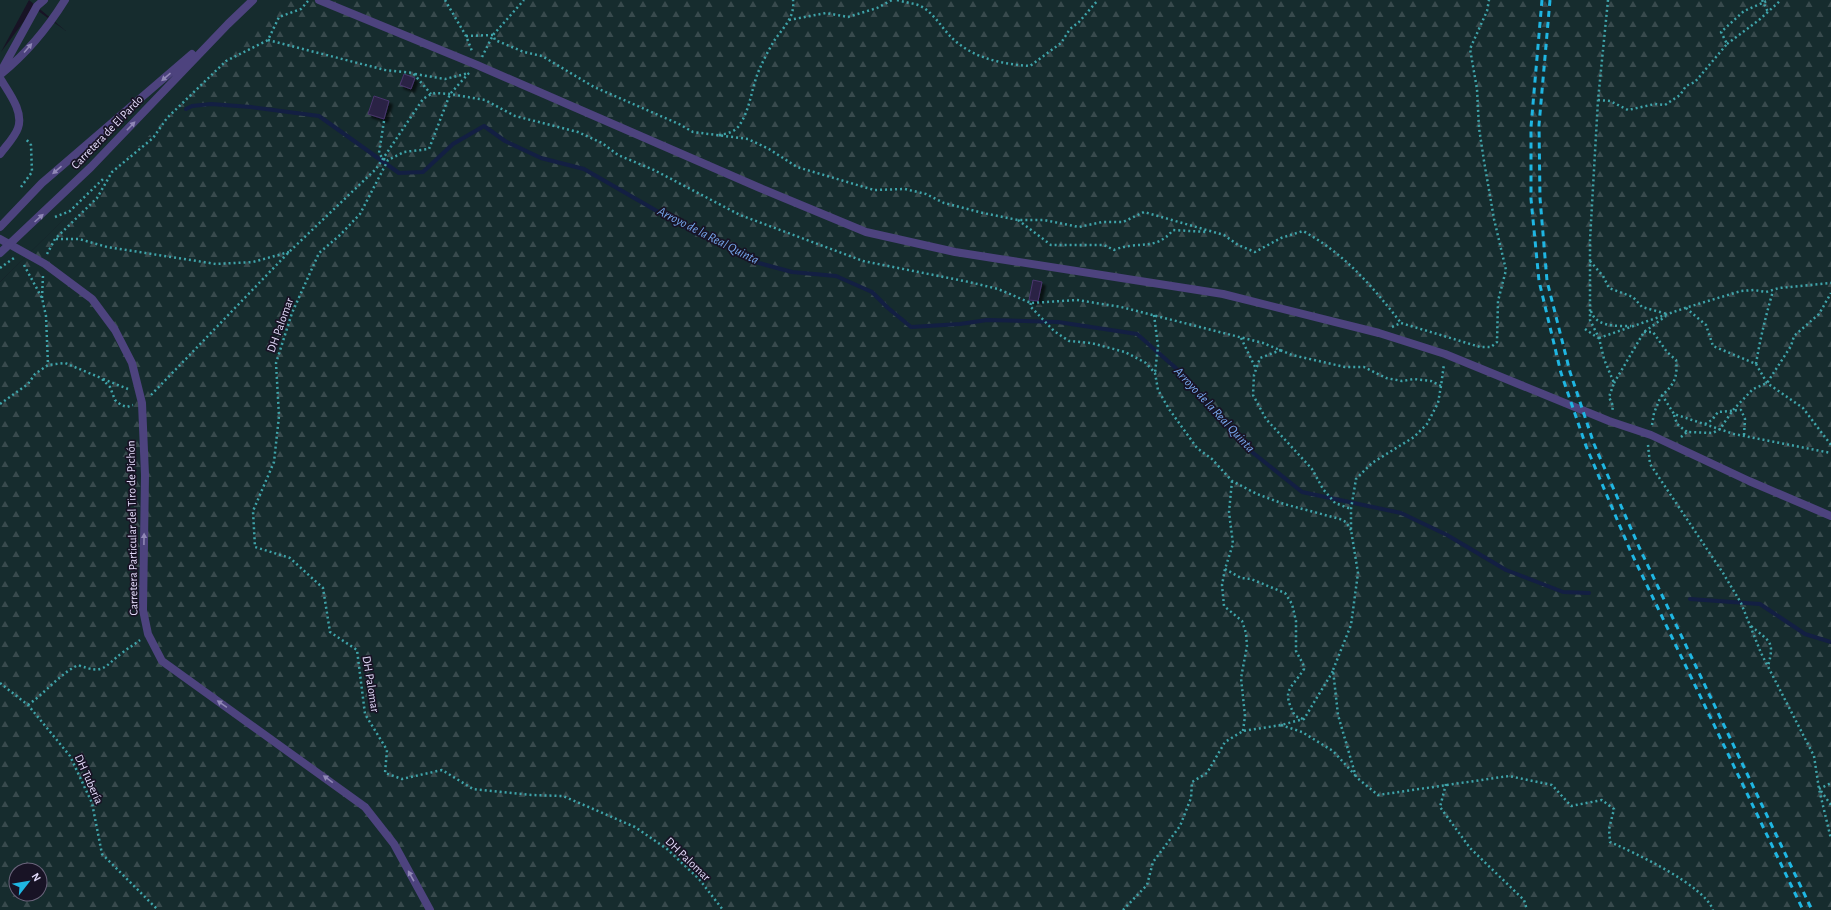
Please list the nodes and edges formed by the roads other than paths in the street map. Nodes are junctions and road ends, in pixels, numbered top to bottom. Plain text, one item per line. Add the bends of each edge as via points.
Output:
1 (44, 0) edge
2 (65, 0) edge
3 (253, 0) edge
4 (319, 0) edge
5 (228, 24) junction
6 (0, 74) edge
7 (0, 78) edge
8 (0, 154) edge
9 (0, 227) edge
10 (0, 239) edge
11 (10, 244) junction
12 (0, 253) edge
13 (1831, 516) edge
14 (430, 910) edge

1 - 6 street via 37,6
6 -> 2 street via 20,59 53,20
3 - 5 street, Carretera de El Pardo
4 - 13 street via 866,232 955,252 1223,294 1379,332 1445,354 1650,438 1676,446
5 -> 9 street, Carretera de El Pardo via 42,183
11 -> 5 street, Carretera de El Pardo via 91,167
7 - 8 street via 16,105 20,120 18,129
10 - 11 street, Carretera Particular del Tiro de Pichón
11 - 12 street, Carretera de El Pardo
14 -> 11 street, Carretera Particular del Tiro de Pichón via 394,844 365,806 162,661 148,634 143,610 145,475 142,403 132,363 115,330 92,299 45,264

